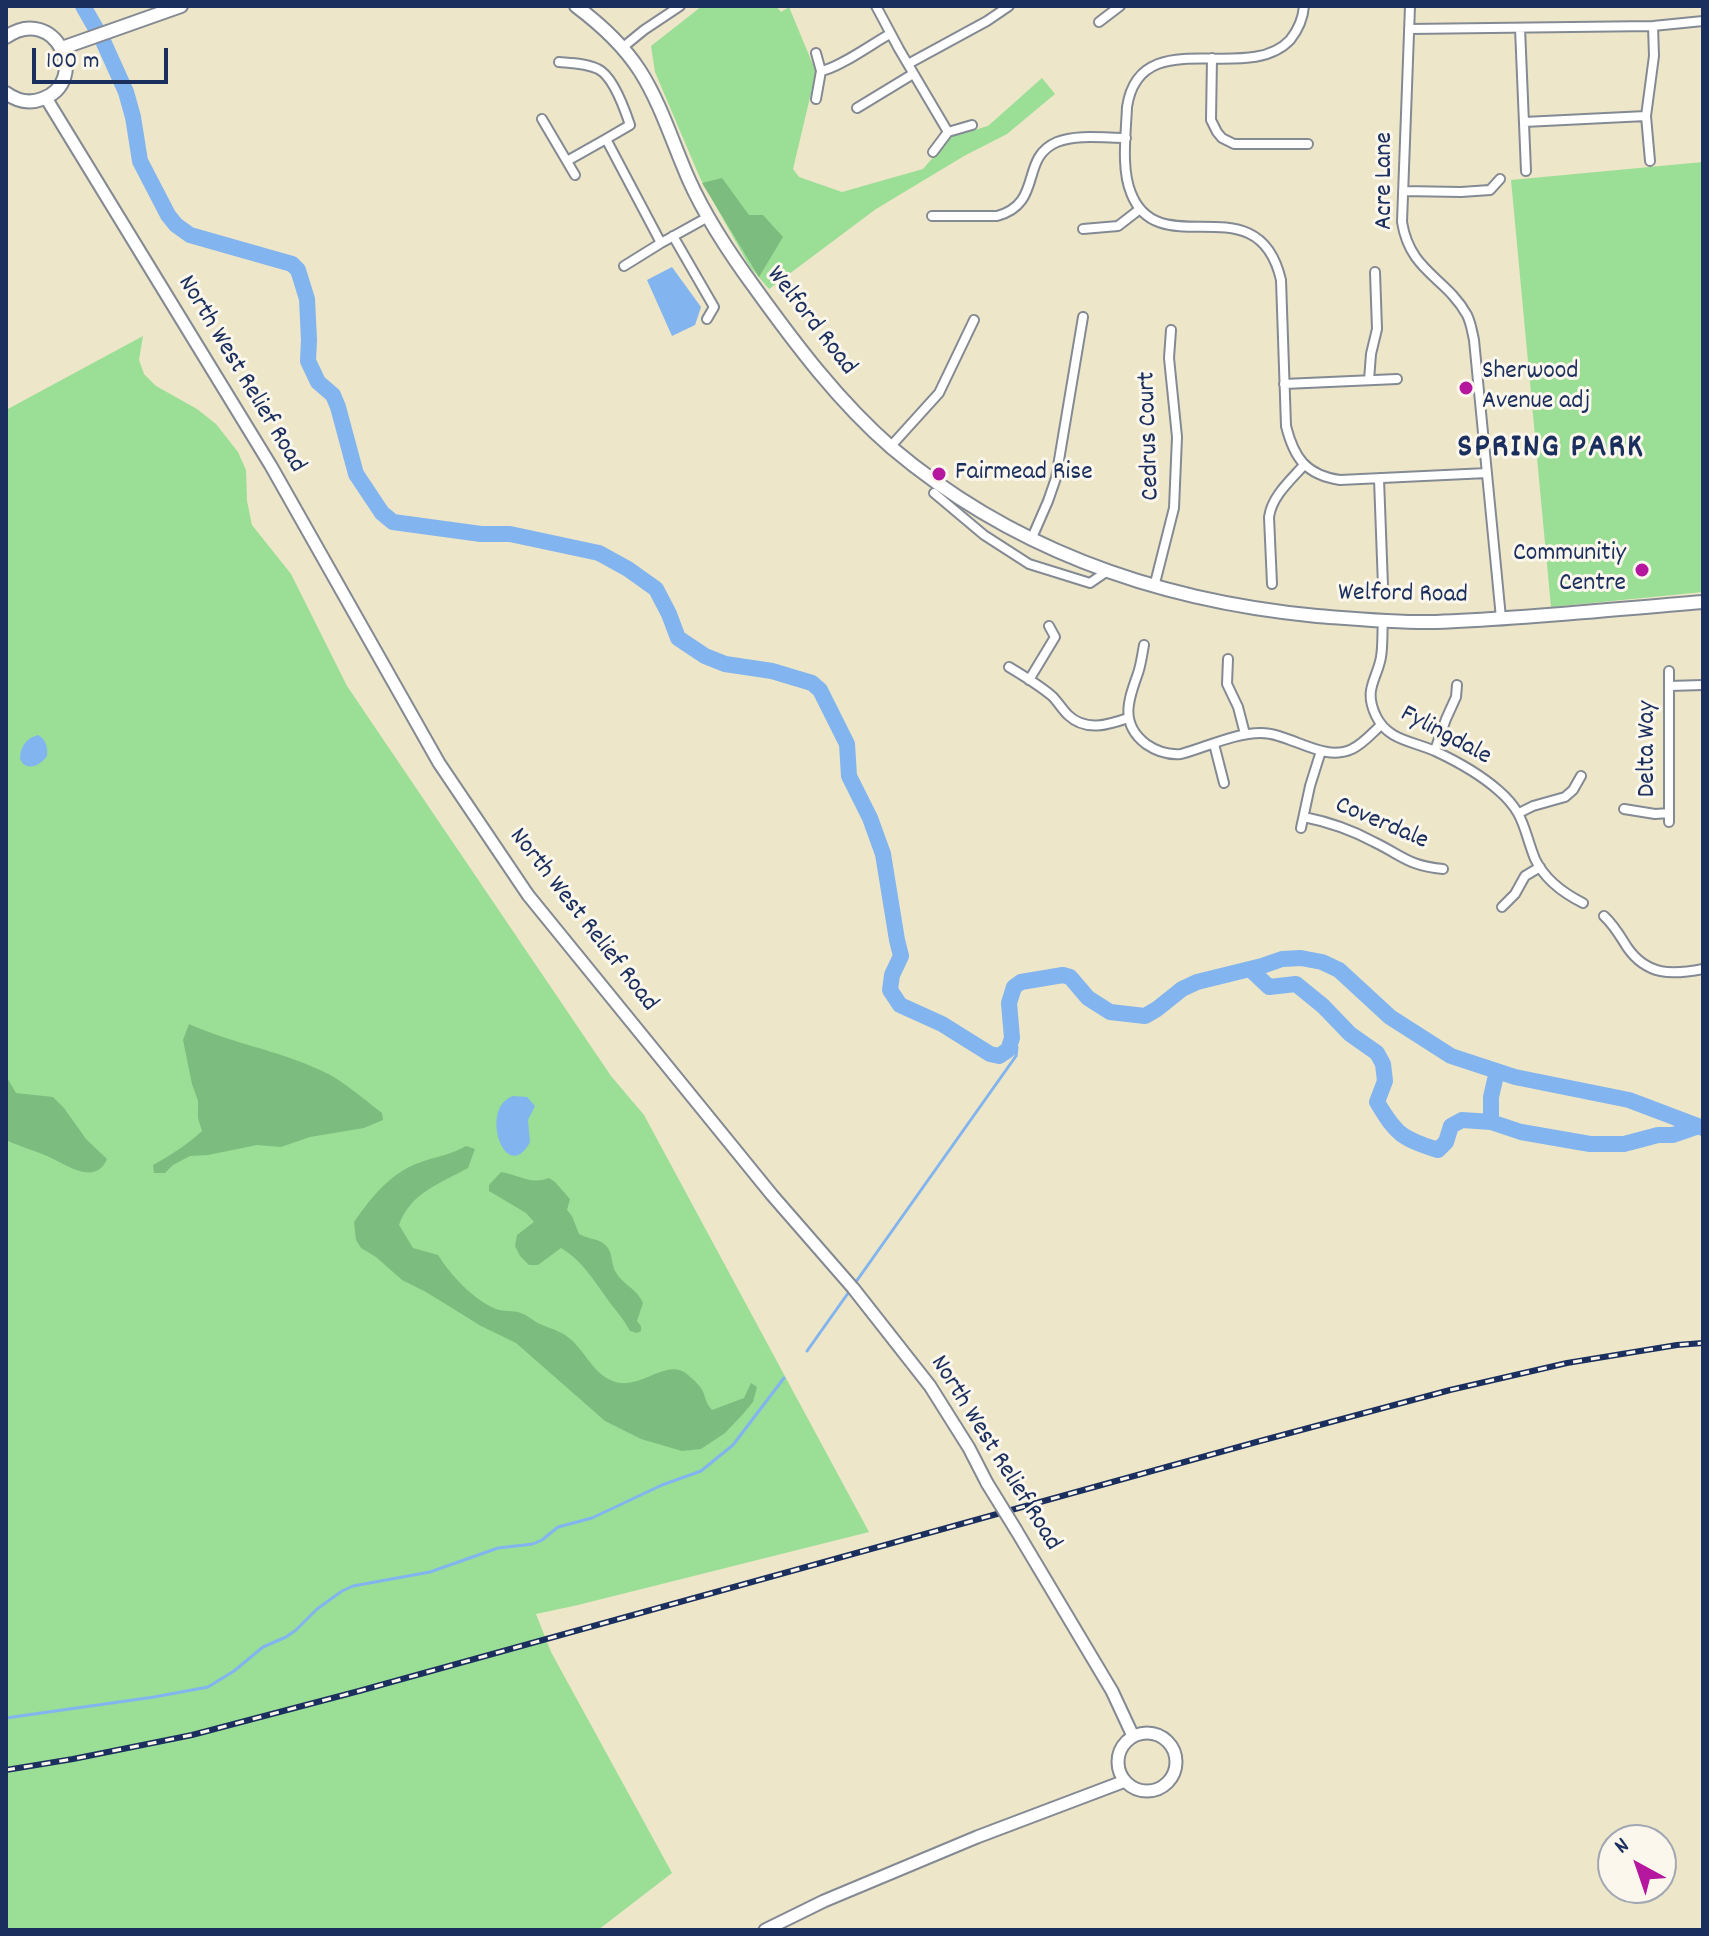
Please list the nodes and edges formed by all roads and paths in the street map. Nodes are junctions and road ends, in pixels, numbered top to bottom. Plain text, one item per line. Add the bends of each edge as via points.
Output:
1 (181, 6) edge
2 (576, 6) edge
3 (680, 6) edge
4 (876, 6) edge
5 (1009, 6) edge
6 (1304, 6) edge
7 (1410, 6) edge
8 (1114, 8) edge
9 (1703, 21) edge
10 (1099, 22) dead end
11 (1653, 26) junction
12 (1520, 28) junction
13 (1409, 29) junction
14 (8, 30) edge
15 (890, 34) junction
16 (62, 48) junction
17 (622, 48) junction
18 (816, 53) dead end
19 (1212, 58) junction
20 (559, 62) dead end
21 (908, 64) junction
22 (821, 71) junction
23 (913, 74) junction
24 (6, 93) edge
25 (46, 98) junction
26 (816, 99) dead end
27 (857, 108) dead end
28 (1646, 116) junction
29 (542, 119) dead end
30 (1524, 122) junction
31 (972, 125) dead end
32 (948, 132) junction
33 (1126, 138) junction
34 (606, 139) junction
35 (1308, 144) dead end
36 (933, 152) dead end
37 (567, 161) junction
38 (1650, 161) dead end
39 (1526, 171) dead end
40 (575, 175) dead end
41 (1500, 179) dead end
42 (1403, 191) junction
43 (1140, 209) junction
44 (932, 216) dead end
45 (708, 217) junction
46 (1083, 229) dead end
47 (673, 236) junction
48 (661, 243) junction
49 (624, 266) dead end
50 (1375, 272) dead end
51 (1083, 317) dead end
52 (707, 319) dead end
53 (974, 320) dead end
54 (1171, 330) dead end
55 (1397, 379) dead end
56 (1369, 380) junction
57 (1284, 384) junction
58 (891, 446) junction
59 (1304, 465) junction
60 (1487, 473) junction
61 (1379, 479) junction
62 (934, 493) dead end
63 (992, 519) junction
64 (984, 535) junction
65 (1031, 540) junction
66 (1106, 572) junction
67 (1272, 584) dead end
68 (1383, 586) dead end
69 (1154, 587) junction
70 (1703, 602) edge
71 (1501, 618) junction
72 (1383, 621) junction
73 (1049, 626) dead end
74 (1144, 645) dead end
75 (1228, 659) dead end
76 (1009, 667) dead end
77 (1669, 671) dead end
78 (1029, 680) junction
79 (1457, 685) dead end
80 (1703, 685) edge
81 (1669, 686) junction
82 (1128, 718) junction
83 (1381, 725) junction
84 (1245, 734) junction
85 (1214, 744) junction
86 (1435, 750) junction
87 (1321, 751) junction
88 (1581, 776) dead end
89 (1224, 783) dead end
90 (1624, 809) dead end
91 (1519, 813) junction
92 (1304, 817) junction
93 (1301, 828) dead end
94 (1540, 867) junction
95 (1443, 869) dead end
96 (1583, 903) dead end
97 (1502, 907) dead end
98 (1604, 916) dead end
99 (1703, 969) edge
100 (1133, 1736) junction
101 (1125, 1781) junction
102 (765, 1930) edge

1 - 16 main road
2 - 17 main road, Welford Road
3 - 17 street
4 - 15 street
5 - 21 street
6 - 19 street via 1295,33 1277,50 1255,58
7 - 13 street, Acre Lane
8 - 10 street
9 - 11 street
11 - 12 street
11 - 28 street
12 - 13 street
12 - 30 street
13 - 42 street, Acre Lane
14 - 16 main road via 41,30
15 - 21 street
15 - 22 street
16 - 25 main road via 64,76
17 - 45 main road, Welford Road via 642,74
18 - 22 street
19 - 33 street via 1167,60 1146,71 1128,96
19 - 35 street via 1211,120 1222,138 1234,144
20 - 34 street via 587,65 605,74 630,125
21 - 23 street
22 - 26 street
23 - 27 street
23 - 32 street
24 - 25 main road via 25,101
25 - 100 street, North West Relief Road, bridge via 271,466 439,763 528,895 930,1386 1112,1691
28 - 30 street
28 - 38 street
29 - 37 street
30 - 39 street
31 - 32 street
32 - 36 street
33 - 43 street via 1127,182
33 - 44 street via 1065,139 1046,148 1034,165 1026,194 1006,213
34 - 37 street
34 - 48 street
37 - 40 street
41 - 42 street via 1490,190
42 - 60 street, Acre Lane via 1402,222 1410,250 1460,305 1471,325
43 - 46 street via 1118,226
43 - 57 street via 1172,227 1241,229 1267,248 1281,280
45 - 47 street
45 - 58 main road, Welford Road via 793,341 847,405
47 - 48 street
47 - 52 street via 714,307
48 - 49 street
50 - 56 street via 1377,329
51 - 65 street via 1056,478
53 - 58 street via 939,393
54 - 69 street, Cedrus Court via 1177,437 1174,508
55 - 56 street
56 - 57 street
57 - 59 street via 1286,426
58 - 63 main road, Welford Road
59 - 61 street via 1332,479
59 - 67 street via 1270,507
60 - 61 street
60 - 71 street, Acre Lane
61 - 68 street
62 - 64 street, Welford Road
63 - 64 street
63 - 65 main road, Welford Road
64 - 66 street, Welford Road via 1029,564 1066,576 1090,583
65 - 66 main road, Welford Road
66 - 69 main road, Welford Road
69 - 72 main road, Welford Road via 1263,609
70 - 71 main road, Welford Road
71 - 72 main road, Welford Road
72 - 83 street, Fylingdale via 1381,657 1370,692
73 - 78 street via 1055,637
74 - 82 street
75 - 84 street via 1227,684
76 - 78 street
77 - 81 street, Delta Way
78 - 82 street via 1056,699 1069,717 1087,726
79 - 86 street
80 - 81 street, Delta Way
81 - 90 street, Delta Way via 1669,818
82 - 85 street via 1141,740 1164,752 1181,754
83 - 86 street, Fylingdale via 1397,737
83 - 87 street via 1351,749
84 - 85 street
84 - 87 street via 1276,735
85 - 89 street
86 - 91 street, Fylingdale via 1492,785
87 - 92 street, Coverdale
88 - 91 street via 1565,797
91 - 94 street, Fylingdale
92 - 93 street, Coverdale
92 - 95 street, Coverdale via 1358,834 1417,865
94 - 96 street, Fylingdale
94 - 97 street via 1525,876
98 - 99 street via 1649,967 1675,973
100 - 101 street via 1118,1761
100 - 101 street via 1161,1736 1174,1749 1176,1768 1158,1789 1139,1790
101 - 102 street via 824,1901

